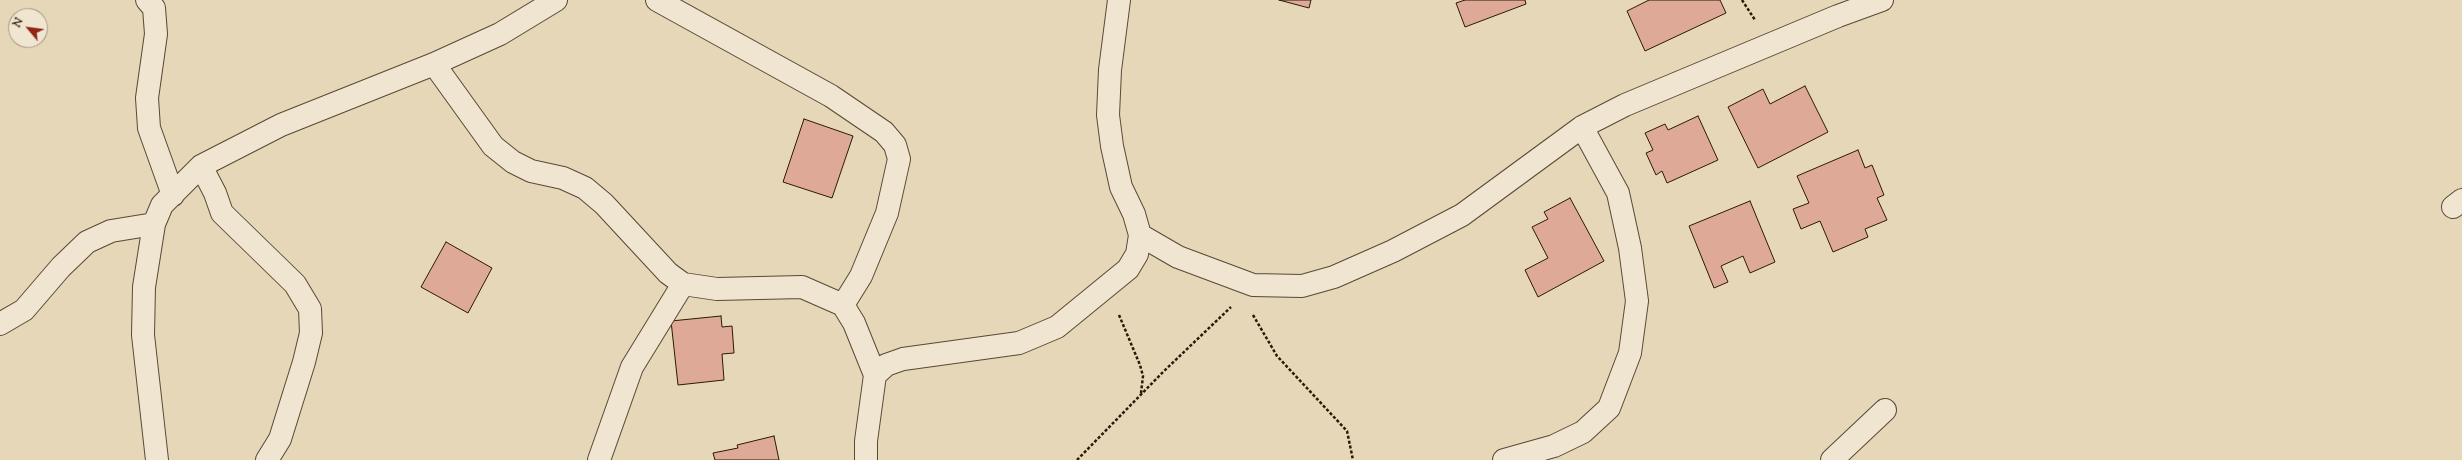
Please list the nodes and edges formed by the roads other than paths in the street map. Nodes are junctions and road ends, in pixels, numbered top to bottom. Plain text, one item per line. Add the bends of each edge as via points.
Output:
1 (147, 0) edge
2 (556, 0) edge
3 (657, 0) edge
4 (1119, 0) edge
5 (1882, 0) edge
6 (434, 64) junction
7 (1582, 126) junction
8 (201, 166) junction
9 (173, 195) junction
10 (154, 224) junction
11 (1140, 235) junction
12 (683, 284) junction
13 (843, 304) junction
14 (0, 324) edge
15 (875, 375) junction
16 (1885, 410) dead end
17 (157, 460) edge
18 (267, 460) edge
19 (599, 460) edge
20 (866, 460) edge
21 (1504, 460) edge
22 (1832, 460) edge

1 - 9 street via 154,8 156,34 147,98 149,128
2 - 6 street via 500,34
3 - 13 street via 830,96 884,132 895,145 899,159 887,213 861,276
4 - 11 street via 1110,70 1108,115 1121,187
5 - 7 street via 1625,105
6 - 8 street via 281,125
6 - 12 street via 492,146 513,162 531,171 563,178 585,188 604,204 668,273
7 - 11 street via 1462,215 1393,251 1334,277 1302,286 1249,290 1178,257
7 - 21 street via 1618,193 1630,248 1637,301 1630,353 1608,408 1583,432 1554,446
8 - 9 street
8 - 18 street via 222,213 294,284 310,309 311,333 304,362 280,439
9 - 10 street via 162,205
10 - 14 street via 111,231 87,242 61,267 24,310
10 - 17 street via 144,287 143,335
11 - 15 street via 1137,254 1128,269 1057,327 1019,342 904,359 886,365
12 - 13 street via 717,289 802,287
12 - 19 street via 632,367
13 - 15 street via 854,323
15 - 20 street via 866,441
16 - 22 street

